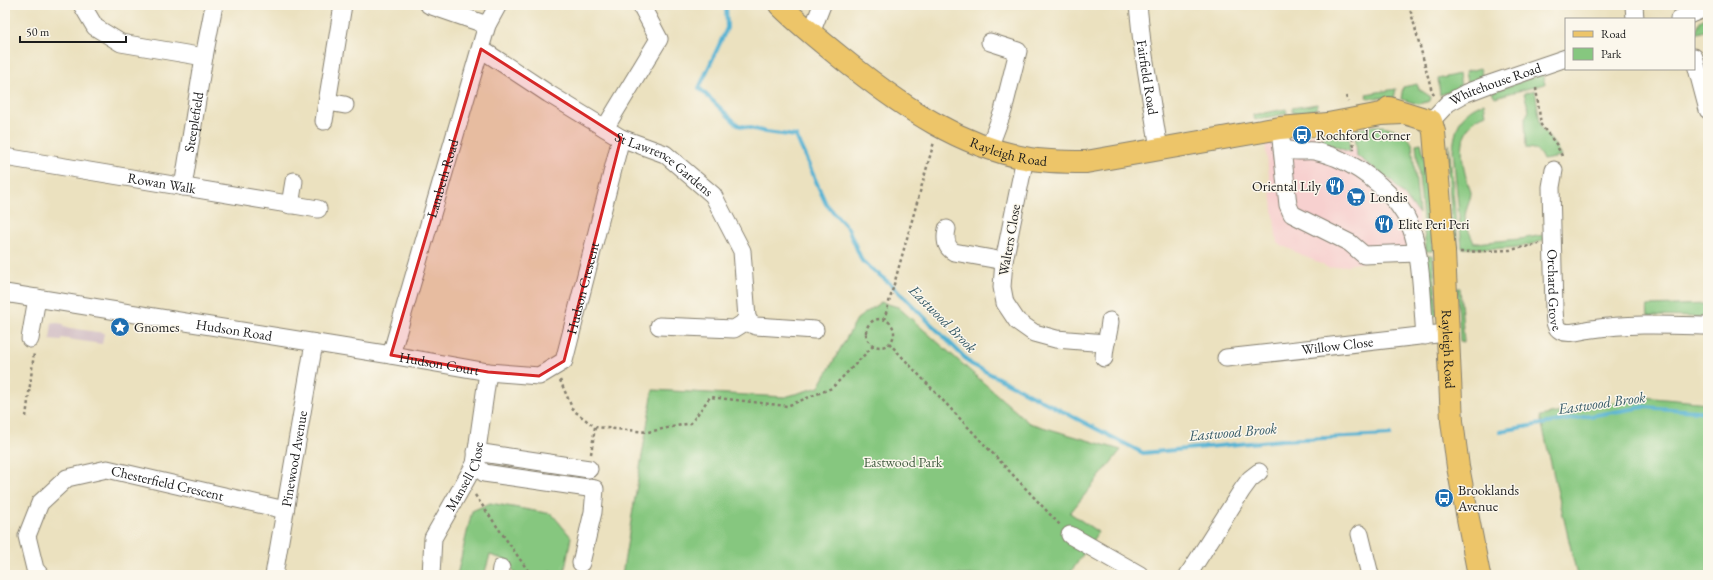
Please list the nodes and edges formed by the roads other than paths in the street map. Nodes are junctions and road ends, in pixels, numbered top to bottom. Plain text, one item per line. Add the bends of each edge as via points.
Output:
1 (82, 5) edge
2 (214, 5) edge
3 (343, 5) edge
4 (429, 5) edge
5 (498, 5) edge
6 (641, 5) edge
7 (780, 5) edge
8 (822, 5) edge
9 (1138, 5) edge
10 (1634, 5) edge
11 (1708, 7) edge
12 (1635, 18) edge
13 (1682, 18) edge
14 (487, 25) junction
15 (811, 33) junction
16 (990, 42) dead end
17 (481, 49) junction
18 (204, 57) junction
19 (1565, 58) edge
20 (1695, 61) edge
21 (328, 102) junction
22 (345, 105) dead end
23 (1708, 110) edge
24 (1436, 115) junction
25 (324, 121) dead end
26 (606, 128) junction
27 (1281, 137) junction
28 (621, 138) junction
29 (989, 148) junction
30 (1159, 149) junction
31 (5, 157) edge
32 (1025, 158) junction
33 (1554, 170) road end
34 (294, 181) dead end
35 (183, 187) junction
36 (290, 205) junction
37 (318, 209) dead end
38 (946, 229) dead end
39 (1417, 253) junction
40 (1004, 261) junction
41 (5, 293) edge
42 (37, 298) junction
43 (747, 318) junction
44 (1110, 321) dead end
45 (659, 326) dead end
46 (1708, 326) edge
47 (815, 330) dead end
48 (1449, 332) junction
49 (1425, 336) junction
50 (30, 338) dead end
51 (314, 342) junction
52 (391, 355) junction
53 (1226, 358) dead end
54 (488, 372) junction
55 (476, 458) junction
56 (589, 469) dead end
57 (1259, 472) dead end
58 (285, 510) junction
59 (1360, 534) dead end
60 (1070, 535) road end
61 (581, 563) dead end
62 (40, 575) edge
63 (274, 575) edge
64 (431, 575) edge
65 (1140, 575) edge
66 (1188, 575) edge
67 (1370, 575) edge
68 (1479, 575) edge

1 - 18 street via 95,27 121,43
2 - 18 street, Steeplefield
3 - 21 street
4 - 14 street
5 - 14 street, Lambeth Road
6 - 26 street, St Lawrence Gardens via 659,39
7 - 15 main road, Rayleigh Road
8 - 15 street
9 - 30 street, Fairfield Road
10 - 12 street
11 - 13 street
14 - 17 street, Lambeth Road
15 - 29 main road, Rayleigh Road via 893,98 939,126
16 - 29 street via 1018,51 1003,111
17 - 26 street, St Lawrence Gardens
17 - 52 street, Lambeth Road
18 - 35 street, Steeplefield
19 - 24 street, Whitehouse Road via 1473,90 1457,98
20 - 23 street
21 - 22 street
21 - 25 street
24 - 27 main road, Rayleigh Road via 1381,114 1328,124
24 - 48 main road, Rayleigh Road via 1435,144
26 - 28 street, St Lawrence Gardens
27 - 30 main road, Rayleigh Road
27 - 39 street via 1292,151 1313,151 1338,158 1372,178 1404,213 1412,229
27 - 39 street via 1288,205 1292,214 1350,243 1364,255
28 - 43 street, St Lawrence Gardens via 665,154 713,195 742,251
28 - 54 street, Hudson Crescent via 564,361 539,376
29 - 32 main road, Rayleigh Road
30 - 32 main road, Rayleigh Road via 1086,162
31 - 35 street, Rowan Walk
32 - 40 street, Walters Close
33 - 46 street, Orchard Grove via 1552,187 1556,325 1567,332 1642,325
34 - 36 street
35 - 36 street, Rowan Walk
36 - 37 street, Rowan Walk
38 - 40 street via 945,239 950,250
39 - 49 street
40 - 44 street, Walters Close via 1002,287 1005,303 1025,327 1038,334 1105,351
41 - 42 street, Hudson Road
42 - 50 street
42 - 51 street, Hudson Road
43 - 45 street via 734,329
43 - 47 street via 756,326
48 - 49 street, Willow Close
48 - 68 main road, Rayleigh Road via 1455,443
49 - 53 street, Willow Close
51 - 52 street, Hudson Road
51 - 58 street, Pinewood Avenue
52 - 54 street, Hudson Court
54 - 55 street, Mansell Close
55 - 56 street
55 - 61 street via 484,473 595,489 593,512
55 - 64 street, Mansell Close via 433,538
57 - 66 street via 1242,490
58 - 62 street, Chesterfield Crescent via 107,469 67,478 40,503 27,536 35,569
58 - 63 street, Pinewood Avenue
59 - 67 street
60 - 65 street

